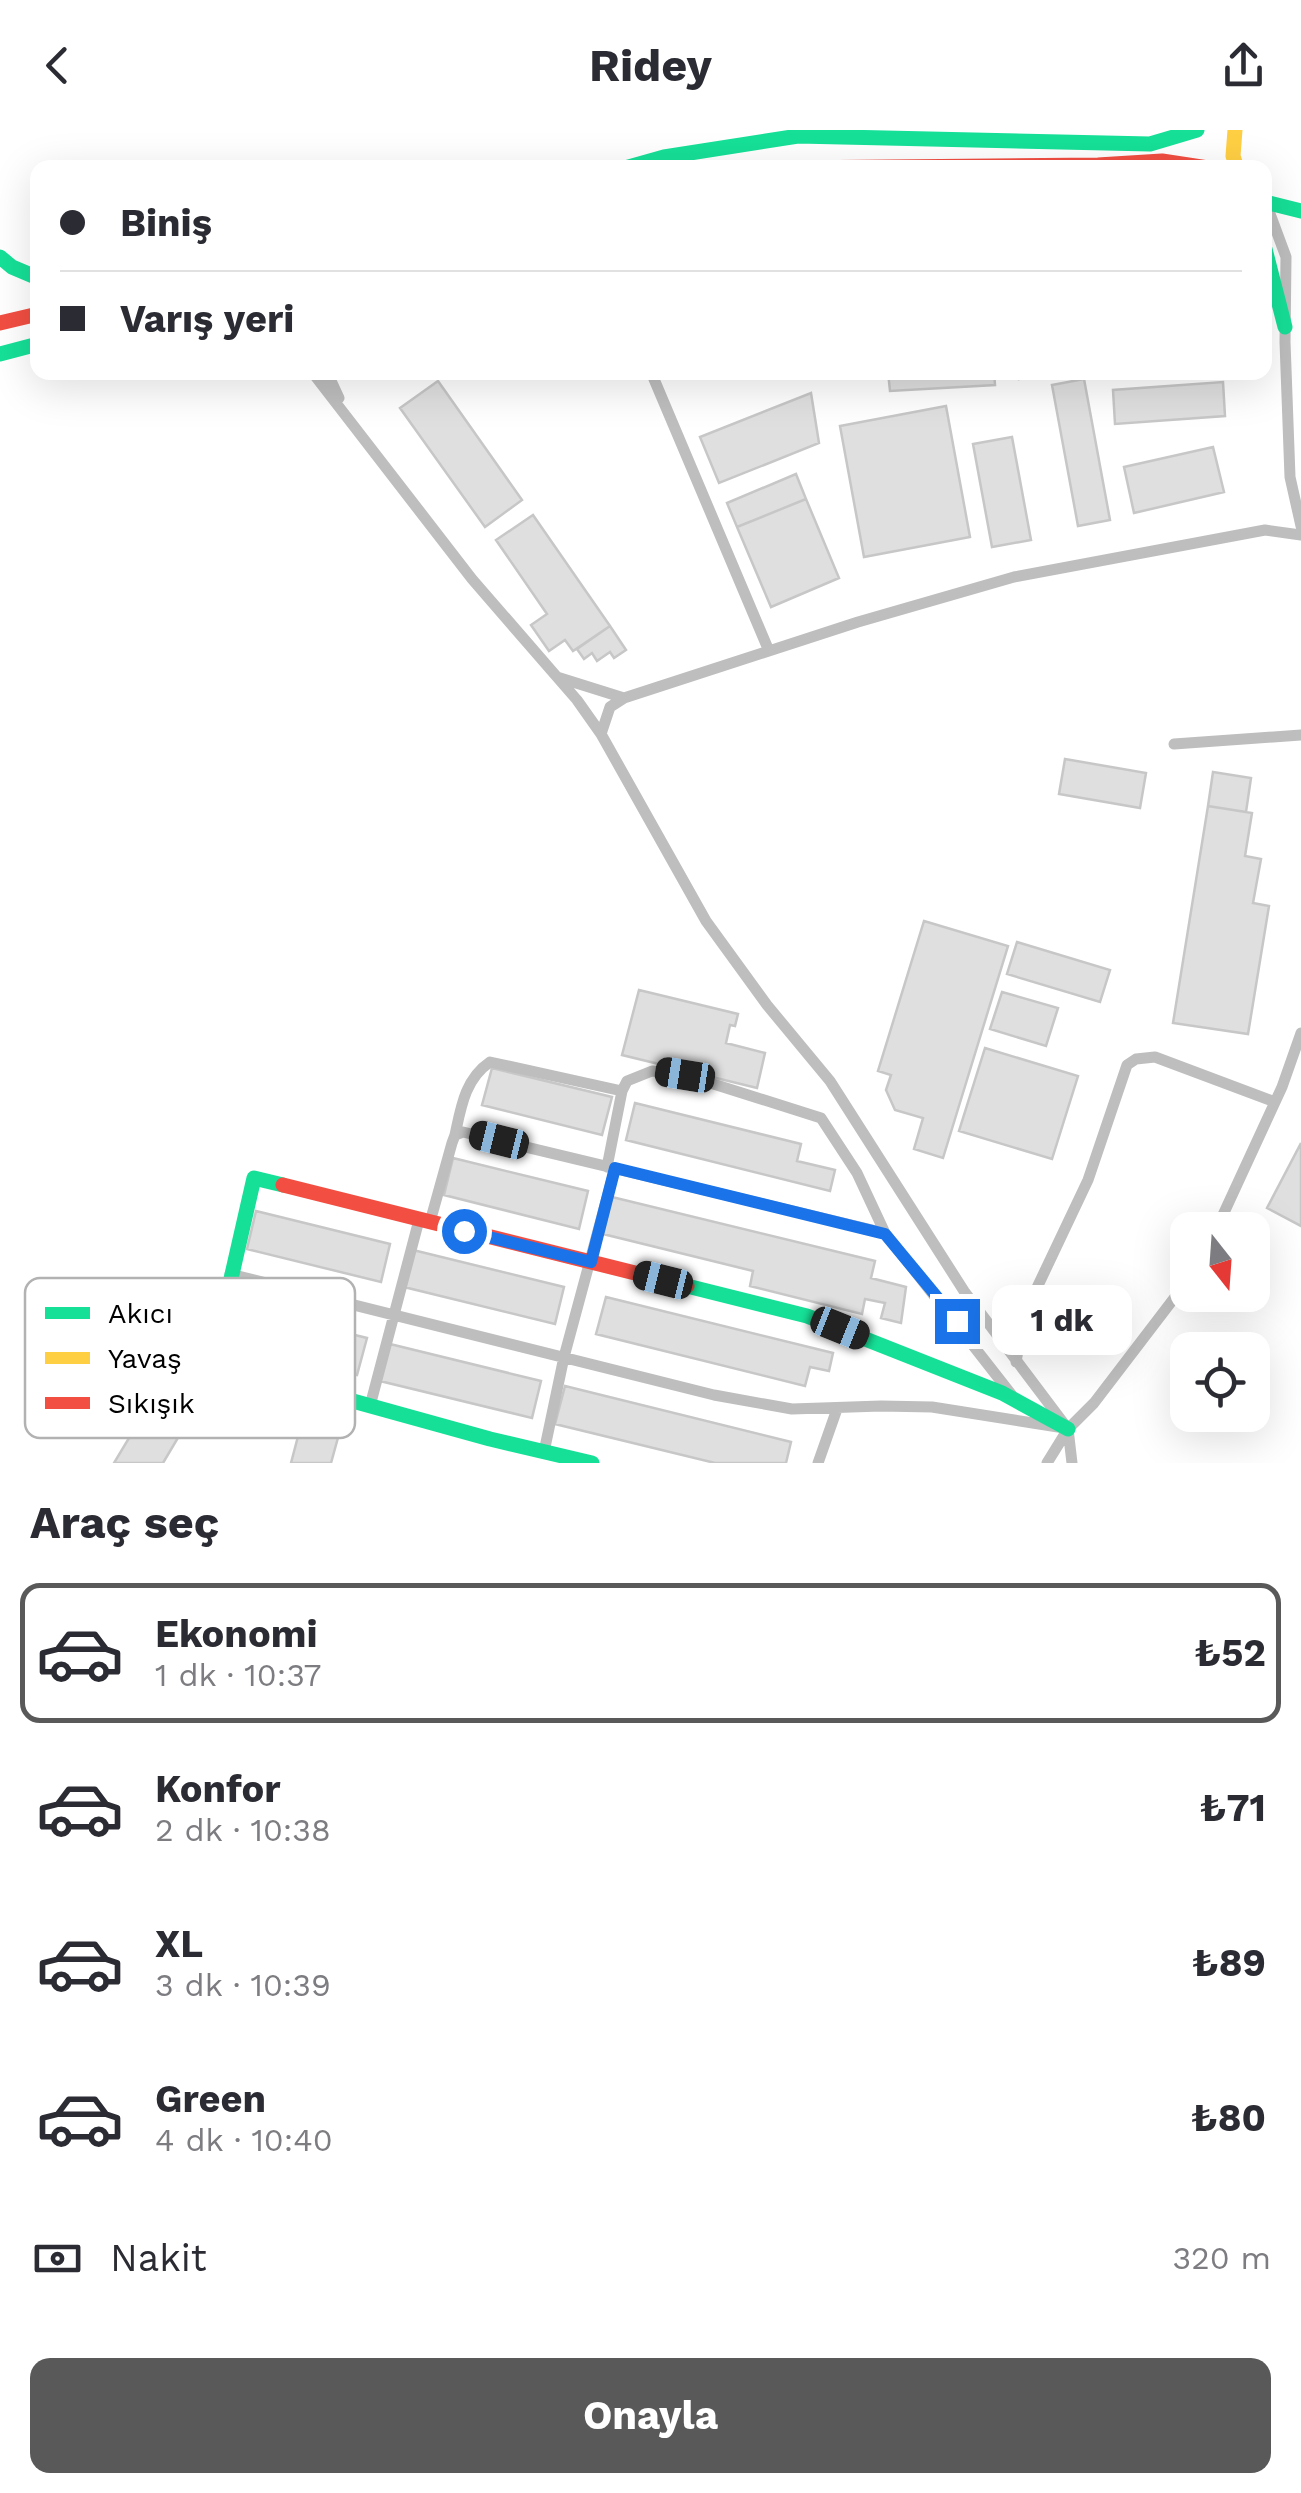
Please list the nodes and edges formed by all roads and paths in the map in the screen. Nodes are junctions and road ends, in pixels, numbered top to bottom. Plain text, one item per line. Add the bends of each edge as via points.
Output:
1 (1113, 130) edge
2 (1197, 130) edge
3 (1235, 130) edge
4 (1049, 140) junction
5 (654, 160) edge
6 (1235, 160) edge
7 (1272, 204) edge
8 (1301, 211) edge
9 (1272, 218) edge
10 (0, 257) edge
11 (30, 275) edge
12 (1272, 276) edge
13 (30, 316) edge
14 (0, 323) edge
15 (1285, 327) junction
16 (30, 346) edge
17 (30, 347) edge
18 (0, 354) edge
19 (0, 363) edge
20 (319, 380) edge
21 (331, 380) edge
22 (654, 380) edge
23 (347, 415) junction
24 (1301, 526) edge
25 (1301, 535) edge
26 (768, 651) junction
27 (556, 676) junction
28 (624, 698) junction
29 (601, 734) junction
30 (1301, 734) edge
31 (1174, 744) dead end
32 (1301, 1033) edge
33 (1286, 1075) junction
34 (1301, 1078) edge
35 (622, 1091) junction
36 (1275, 1102) junction
37 (455, 1134) junction
38 (611, 1168) junction
39 (1224, 1212) edge
40 (424, 1221) junction
41 (885, 1234) junction
42 (591, 1262) junction
43 (230, 1274) junction
44 (229, 1278) edge
45 (246, 1278) edge
46 (1170, 1303) edge
47 (355, 1305) edge
48 (394, 1315) junction
49 (564, 1357) junction
50 (1016, 1362) junction
51 (355, 1402) edge
52 (1018, 1402) junction
53 (370, 1406) junction
54 (837, 1408) junction
55 (1068, 1429) junction
56 (536, 1455) edge
57 (592, 1463) edge
58 (818, 1463) edge
59 (1046, 1463) edge
60 (1072, 1463) edge

1 - 4 street
2 - 4 street via 1150,144
3 - 6 street
4 - 5 street via 798,136
7 - 8 street
9 - 15 street via 1286,257
10 - 11 street
12 - 15 street
13 - 14 street
15 - 24 street via 1290,477
16 - 18 street
17 - 19 street
20 - 23 street
21 - 23 street
22 - 26 street
23 - 27 street
25 - 26 street via 1265,530 1014,577
26 - 28 street
27 - 28 street
27 - 29 street
28 - 29 street via 610,708
29 - 50 street via 706,922 830,1082
30 - 31 street
32 - 33 street
33 - 34 street
33 - 36 street
35 - 37 street via 490,1062 463,1098
35 - 38 street
35 - 41 street via 638,1075 664,1072 821,1118
36 - 39 street
36 - 50 street via 1156,1057 1127,1065 1088,1180 1024,1314
37 - 38 street
37 - 40 street
38 - 41 street
38 - 42 street
40 - 42 street
40 - 43 street via 254,1178
40 - 48 street
41 - 52 street
42 - 49 street
42 - 52 street via 807,1316
43 - 44 street
43 - 45 street
46 - 55 street
47 - 48 street
48 - 49 street
48 - 53 street
49 - 54 street via 792,1410
49 - 56 street
50 - 55 street
51 - 53 street
52 - 55 street
53 - 56 street
54 - 55 street via 932,1407
54 - 58 street
55 - 59 street
55 - 60 street
56 - 57 street

